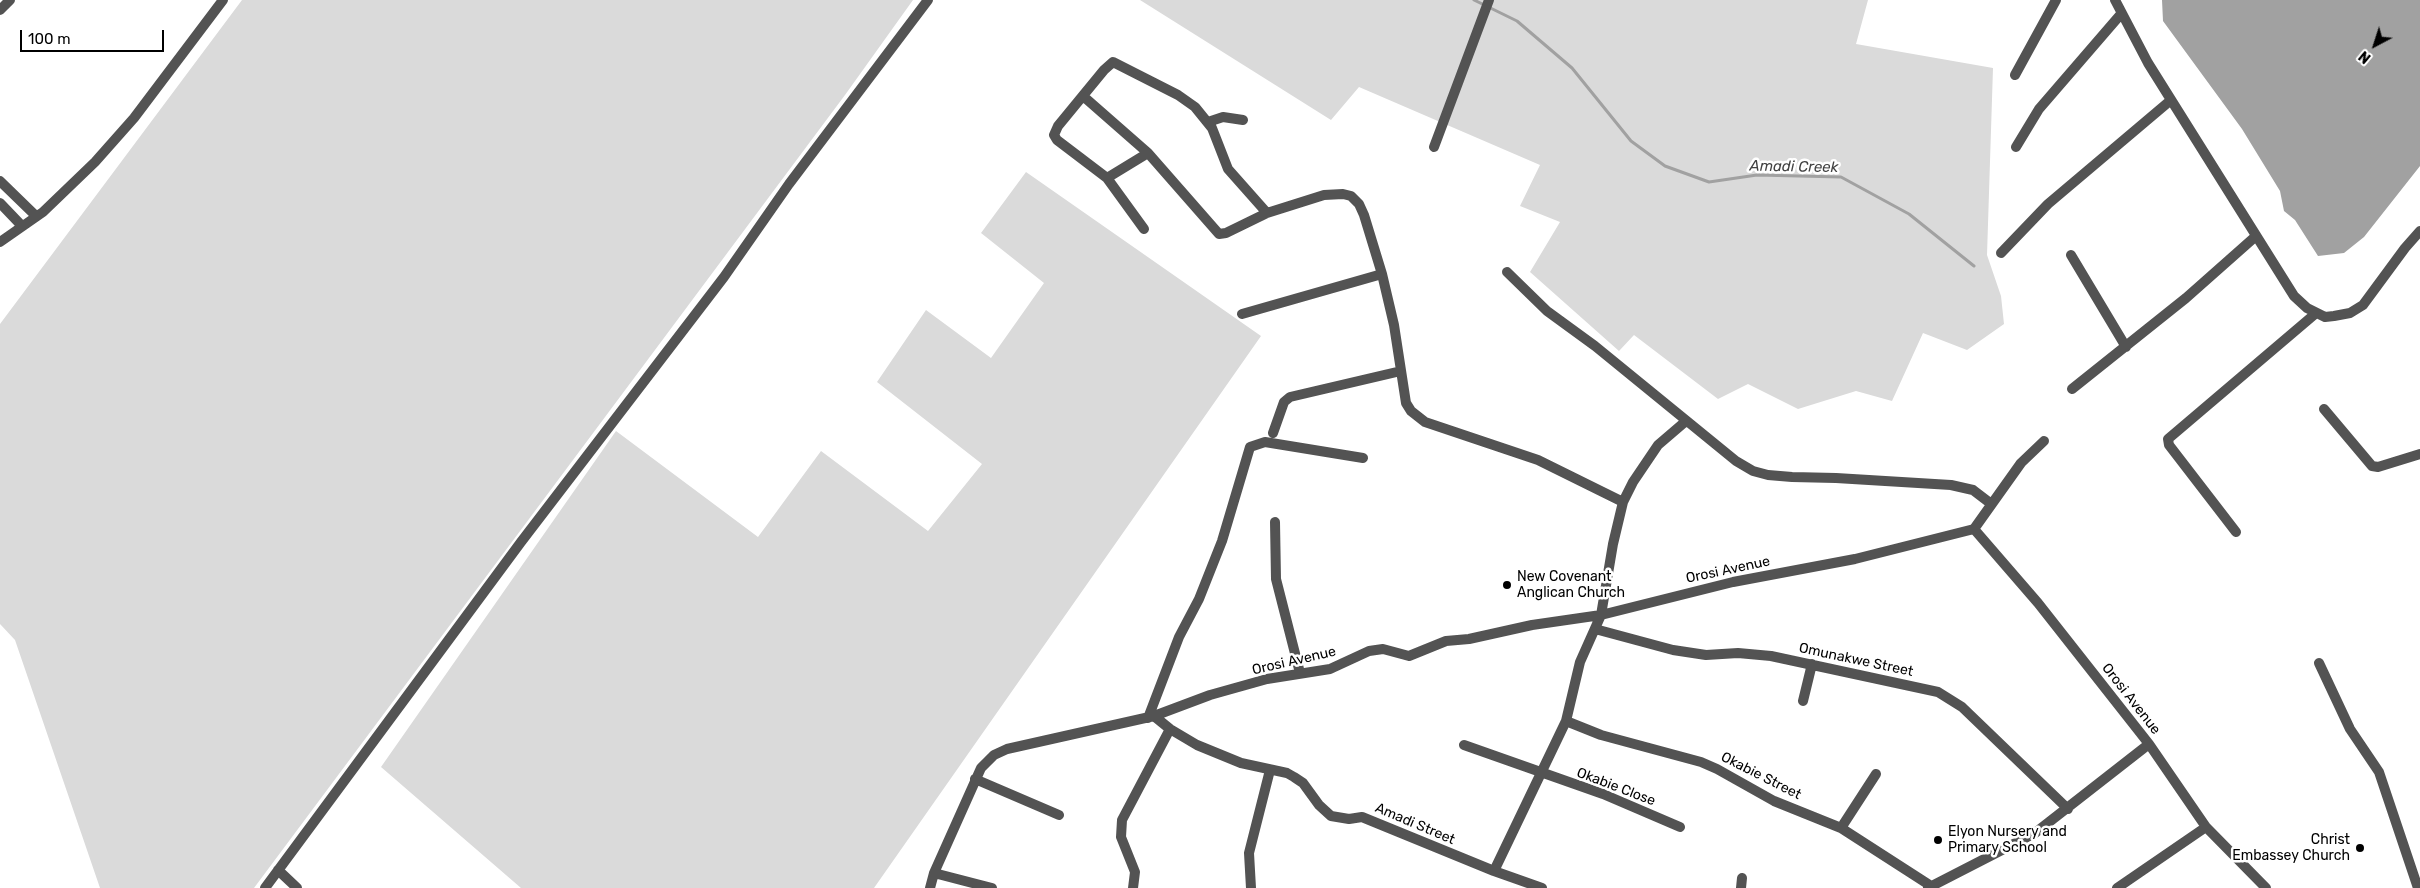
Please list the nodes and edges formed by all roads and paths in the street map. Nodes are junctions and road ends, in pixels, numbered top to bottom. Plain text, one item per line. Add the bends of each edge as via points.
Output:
1 (10, 0) edge
2 (222, 0) edge
3 (928, 0) edge
4 (1489, 0) edge
5 (2056, 0) edge
6 (2115, 0) edge
7 (0, 10) edge
8 (2121, 14) junction
9 (2015, 76) dead end
10 (1083, 96) junction
11 (2171, 100) junction
12 (1243, 120) dead end
13 (1208, 122) junction
14 (1434, 147) dead end
15 (2016, 147) dead end
16 (1148, 152) junction
17 (1107, 178) junction
18 (0, 181) edge
19 (0, 203) edge
20 (1267, 213) junction
21 (36, 216) junction
22 (22, 226) junction
23 (1144, 230) dead end
24 (2420, 231) edge
25 (2256, 236) junction
26 (0, 242) edge
27 (2001, 253) dead end
28 (2071, 255) dead end
29 (1507, 272) dead end
30 (1382, 274) junction
31 (1242, 314) dead end
32 (2315, 314) junction
33 (2126, 347) junction
34 (1401, 371) junction
35 (2072, 389) dead end
36 (2324, 409) dead end
37 (1686, 421) junction
38 (1273, 433) dead end
39 (2044, 441) dead end
40 (2420, 454) edge
41 (1363, 458) dead end
42 (1623, 502) junction
43 (1990, 503) junction
44 (1275, 522) dead end
45 (1974, 529) junction
46 (2236, 532) dead end
47 (1601, 614) junction
48 (1595, 629) junction
49 (2319, 663) dead end
50 (1812, 664) junction
51 (1300, 674) junction
52 (1803, 701) dead end
53 (1151, 717) junction
54 (1566, 721) junction
55 (1170, 729) junction
56 (2149, 744) junction
57 (1464, 745) dead end
58 (1270, 770) junction
59 (1542, 773) junction
60 (1876, 774) dead end
61 (975, 779) junction
62 (2068, 809) junction
63 (1059, 815) dead end
64 (1680, 827) dead end
65 (2206, 827) junction
66 (1842, 828) junction
67 (278, 870) junction
68 (1494, 871) junction
69 (934, 873) junction
70 (1930, 887) edge
71 (264, 888) edge
72 (297, 888) edge
73 (930, 888) edge
74 (992, 888) edge
75 (1133, 888) edge
76 (1251, 888) edge
77 (1542, 888) edge
78 (2117, 888) edge
79 (2266, 888) edge
80 (2418, 888) edge

1 - 7 street
2 - 21 street via 134,118 95,162
3 - 67 street
4 - 14 street
5 - 9 street
6 - 8 street
8 - 11 street
8 - 15 street via 2039,109
10 - 13 street via 1108,65 1115,63 1178,95
10 - 16 street
10 - 17 street via 1054,135
11 - 25 street
11 - 27 street via 2048,204
12 - 13 street via 1223,117
13 - 20 street via 1228,169
16 - 17 street
16 - 20 street via 1219,234
17 - 23 street
18 - 21 street
19 - 22 street
20 - 30 street via 1324,195 1351,196 1364,214
21 - 22 street
22 - 26 street
24 - 32 street via 2364,305 2350,313 2334,316
25 - 32 street via 2294,296
25 - 33 street
28 - 33 street
29 - 37 street via 1547,311
30 - 31 street
30 - 34 street
32 - 46 street via 2168,440 2169,446
33 - 35 street
34 - 38 street via 1290,397 1284,402
34 - 42 street via 1406,403 1418,418 1538,460
36 - 40 street via 2372,466
37 - 42 street via 1658,445
37 - 43 street via 1753,471 1768,475 1951,485 1973,490
39 - 43 street via 2021,463
41 - 53 street via 1265,442 1250,447 1222,541 1199,599 1179,637
42 - 47 street
43 - 45 street
44 - 51 street via 1276,579
45 - 47 street, Orosi Avenue via 1855,559 1733,582
45 - 56 street, Orosi Avenue via 2038,603
47 - 48 street
47 - 51 street, Orosi Avenue via 1469,639 1446,640 1409,656 1376,649 1330,669
48 - 50 street, Omunakwe Street via 1673,650 1706,655 1771,656
48 - 54 street via 1580,662
49 - 80 street via 2350,729 2379,772
50 - 52 street
50 - 62 street, Omunakwe Street via 1938,692 1951,698
51 - 53 street, Orosi Avenue via 1267,679 1210,695
53 - 55 street, Amadi Street
53 - 61 street, Orosi Avenue via 1007,749 994,755
54 - 59 street
54 - 66 street, Okabie Street via 1701,762 1774,801
55 - 58 street, Amadi Street via 1197,745
55 - 75 street via 1122,820 1121,837 1135,872
56 - 62 street
56 - 65 street, Orosi Avenue
57 - 59 street, Okabie Close
58 - 68 street, Amadi Street via 1286,773 1303,783 1319,805 1332,816 1349,820 1362,817
58 - 76 street via 1249,853
59 - 64 street, Okabie Close via 1603,794
59 - 68 street
60 - 66 street
61 - 63 street
61 - 69 street, Orosi Avenue
62 - 70 street via 2035,833
65 - 78 street
65 - 79 street, Orosi Avenue
66 - 70 street, Okabie Street
67 - 71 street
67 - 72 street
68 - 77 street, Amadi Street
69 - 73 street, Orosi Avenue
69 - 74 street

